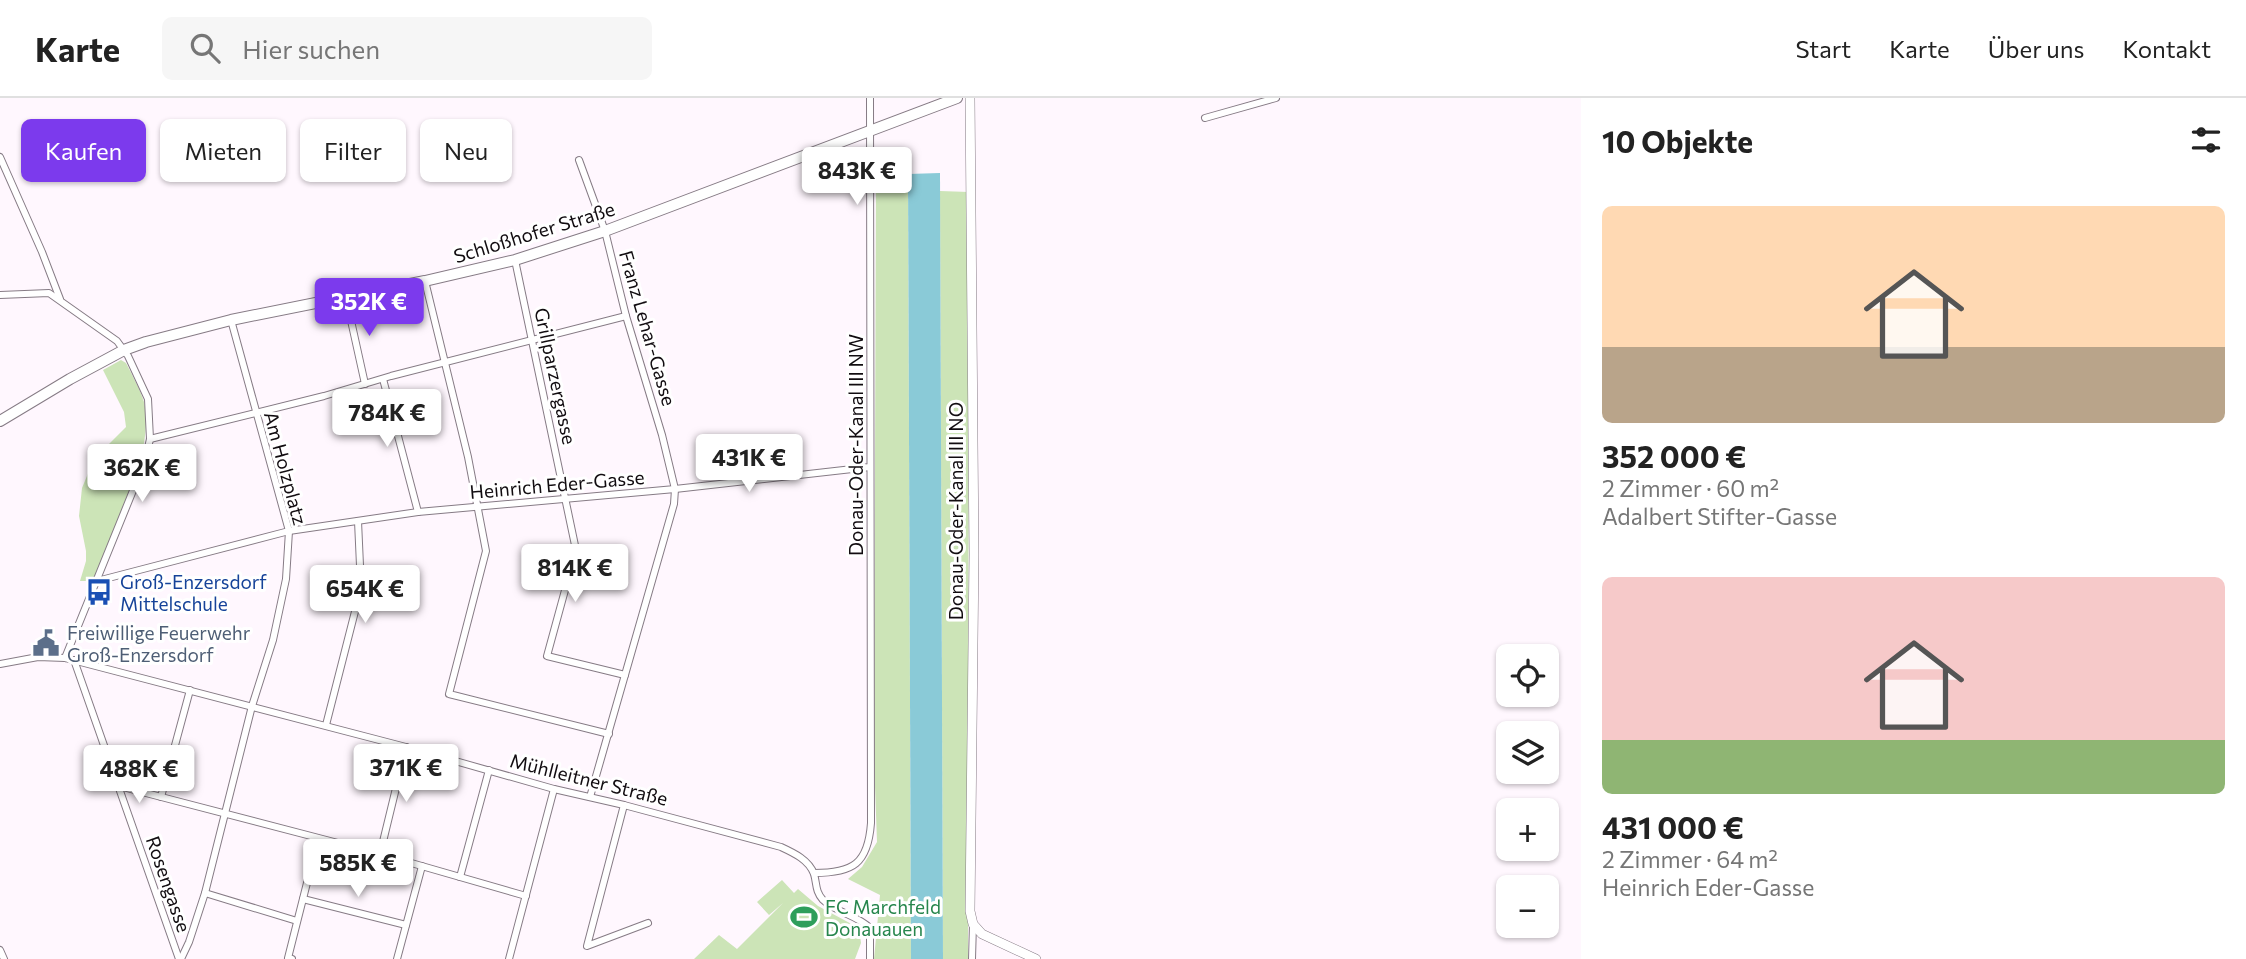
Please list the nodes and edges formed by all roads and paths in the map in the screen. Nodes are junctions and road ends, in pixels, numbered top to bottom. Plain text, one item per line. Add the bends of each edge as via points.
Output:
1 (870, 98) edge
2 (957, 98) edge
3 (970, 98) edge
4 (1276, 98) edge
5 (1205, 118) dead end
6 (871, 129) junction
7 (0, 157) edge
8 (579, 160) dead end
9 (605, 231) junction
10 (515, 260) junction
11 (425, 281) junction
12 (0, 295) edge
13 (346, 298) junction
14 (60, 299) junction
15 (626, 316) junction
16 (231, 320) junction
17 (531, 341) junction
18 (124, 350) junction
19 (444, 361) junction
20 (383, 380) junction
21 (365, 384) junction
22 (255, 414) junction
23 (0, 421) edge
24 (150, 439) junction
25 (870, 467) junction
26 (675, 489) junction
27 (566, 499) junction
28 (479, 507) junction
29 (418, 512) junction
30 (358, 521) junction
31 (289, 531) junction
32 (97, 581) junction
33 (65, 658) junction
34 (74, 660) junction
35 (0, 664) edge
36 (625, 675) junction
37 (190, 690) junction
38 (252, 706) junction
39 (326, 726) junction
40 (609, 733) junction
41 (406, 747) junction
42 (489, 771) junction
43 (118, 786) junction
44 (554, 789) junction
45 (161, 797) junction
46 (590, 797) junction
47 (624, 805) junction
48 (226, 814) junction
49 (380, 855) junction
50 (422, 866) junction
51 (310, 871) dead end
52 (814, 873) junction
53 (460, 877) junction
54 (205, 893) junction
55 (526, 896) junction
56 (303, 899) junction
57 (297, 921) junction
58 (648, 923) dead end
59 (973, 924) junction
60 (406, 925) junction
61 (0, 950) edge
62 (290, 958) edge
63 (4, 959) edge
64 (180, 959) edge
65 (397, 959) edge
66 (509, 959) edge
67 (868, 959) edge
68 (972, 959) edge
69 (1036, 959) edge

1 - 6 street, Donau-Oder-Kanal III NW
2 - 6 main road, Schloßhofer Straße
3 - 59 street, Donau-Oder-Kanal III NO
4 - 5 street
6 - 9 main road, Schloßhofer Straße
6 - 25 street, Donau-Oder-Kanal III NW
7 - 14 street
8 - 9 street, Franz Lehar-Gasse
9 - 10 main road, Schloßhofer Straße
9 - 15 street, Franz Lehar-Gasse
10 - 11 main road, Schloßhofer Straße
10 - 17 street, Grillparzergasse
11 - 13 main road, Schloßhofer Straße
11 - 19 street
12 - 14 street via 40,292
13 - 16 main road, Schloßhofer Straße
13 - 21 street
14 - 18 street
15 - 17 street
15 - 26 street, Franz Lehar-Gasse
16 - 18 main road, Schloßhofer Straße
16 - 22 street, Am Holzplatz
17 - 19 street
17 - 27 street, Grillparzergasse
18 - 23 main road, Schloßhofer Straße
18 - 24 street via 148,399
19 - 20 street
19 - 28 street
20 - 21 street
20 - 29 street
21 - 22 street
22 - 24 street
22 - 31 street, Am Holzplatz
24 - 32 street
25 - 26 street, Heinrich Eder-Gasse
25 - 52 street, Donau-Oder-Kanal III NW via 870,843 856,864 838,873
26 - 27 street, Heinrich Eder-Gasse
26 - 36 street, Franz Lehar-Gasse
27 - 28 street, Heinrich Eder-Gasse
27 - 36 street, Grillparzergasse via 576,550 547,656
28 - 29 street, Heinrich Eder-Gasse
28 - 40 street via 486,551 449,694
29 - 30 street, Heinrich Eder-Gasse
30 - 31 street, Heinrich Eder-Gasse
30 - 39 street via 361,588
31 - 32 street, Heinrich Eder-Gasse
31 - 38 street, Am Holzplatz via 286,579 274,640
32 - 33 street
33 - 34 street, Mühlleitner Straße
33 - 35 street, Mühlleitner Straße
34 - 37 street, Mühlleitner Straße
34 - 43 street, Rosengasse
36 - 40 street, Franz Lehar-Gasse
37 - 38 street, Mühlleitner Straße
37 - 45 street
38 - 39 street, Mühlleitner Straße
38 - 48 street, Am Holzplatz
39 - 41 street, Mühlleitner Straße
40 - 46 street, Franz Lehar-Gasse
41 - 42 street, Mühlleitner Straße
41 - 49 street
42 - 44 street, Mühlleitner Straße
42 - 53 street
43 - 45 street
43 - 64 street, Rosengasse
44 - 46 street, Mühlleitner Straße
44 - 55 street
45 - 48 street
46 - 47 street, Mühlleitner Straße
47 - 52 street, Mühlleitner Straße via 781,847 801,857
47 - 58 street via 587,946
48 - 49 street
48 - 54 street, Am Holzplatz
49 - 50 street
50 - 53 street
50 - 60 street
51 - 56 street
52 - 67 street, Mühlleitner Straße via 816,890 825,902 870,928
53 - 55 street
54 - 57 street
54 - 64 street, Am Holzplatz
55 - 66 street
56 - 57 street
56 - 60 street
57 - 62 street
59 - 68 street
59 - 69 street via 982,934
60 - 65 street
61 - 63 street

